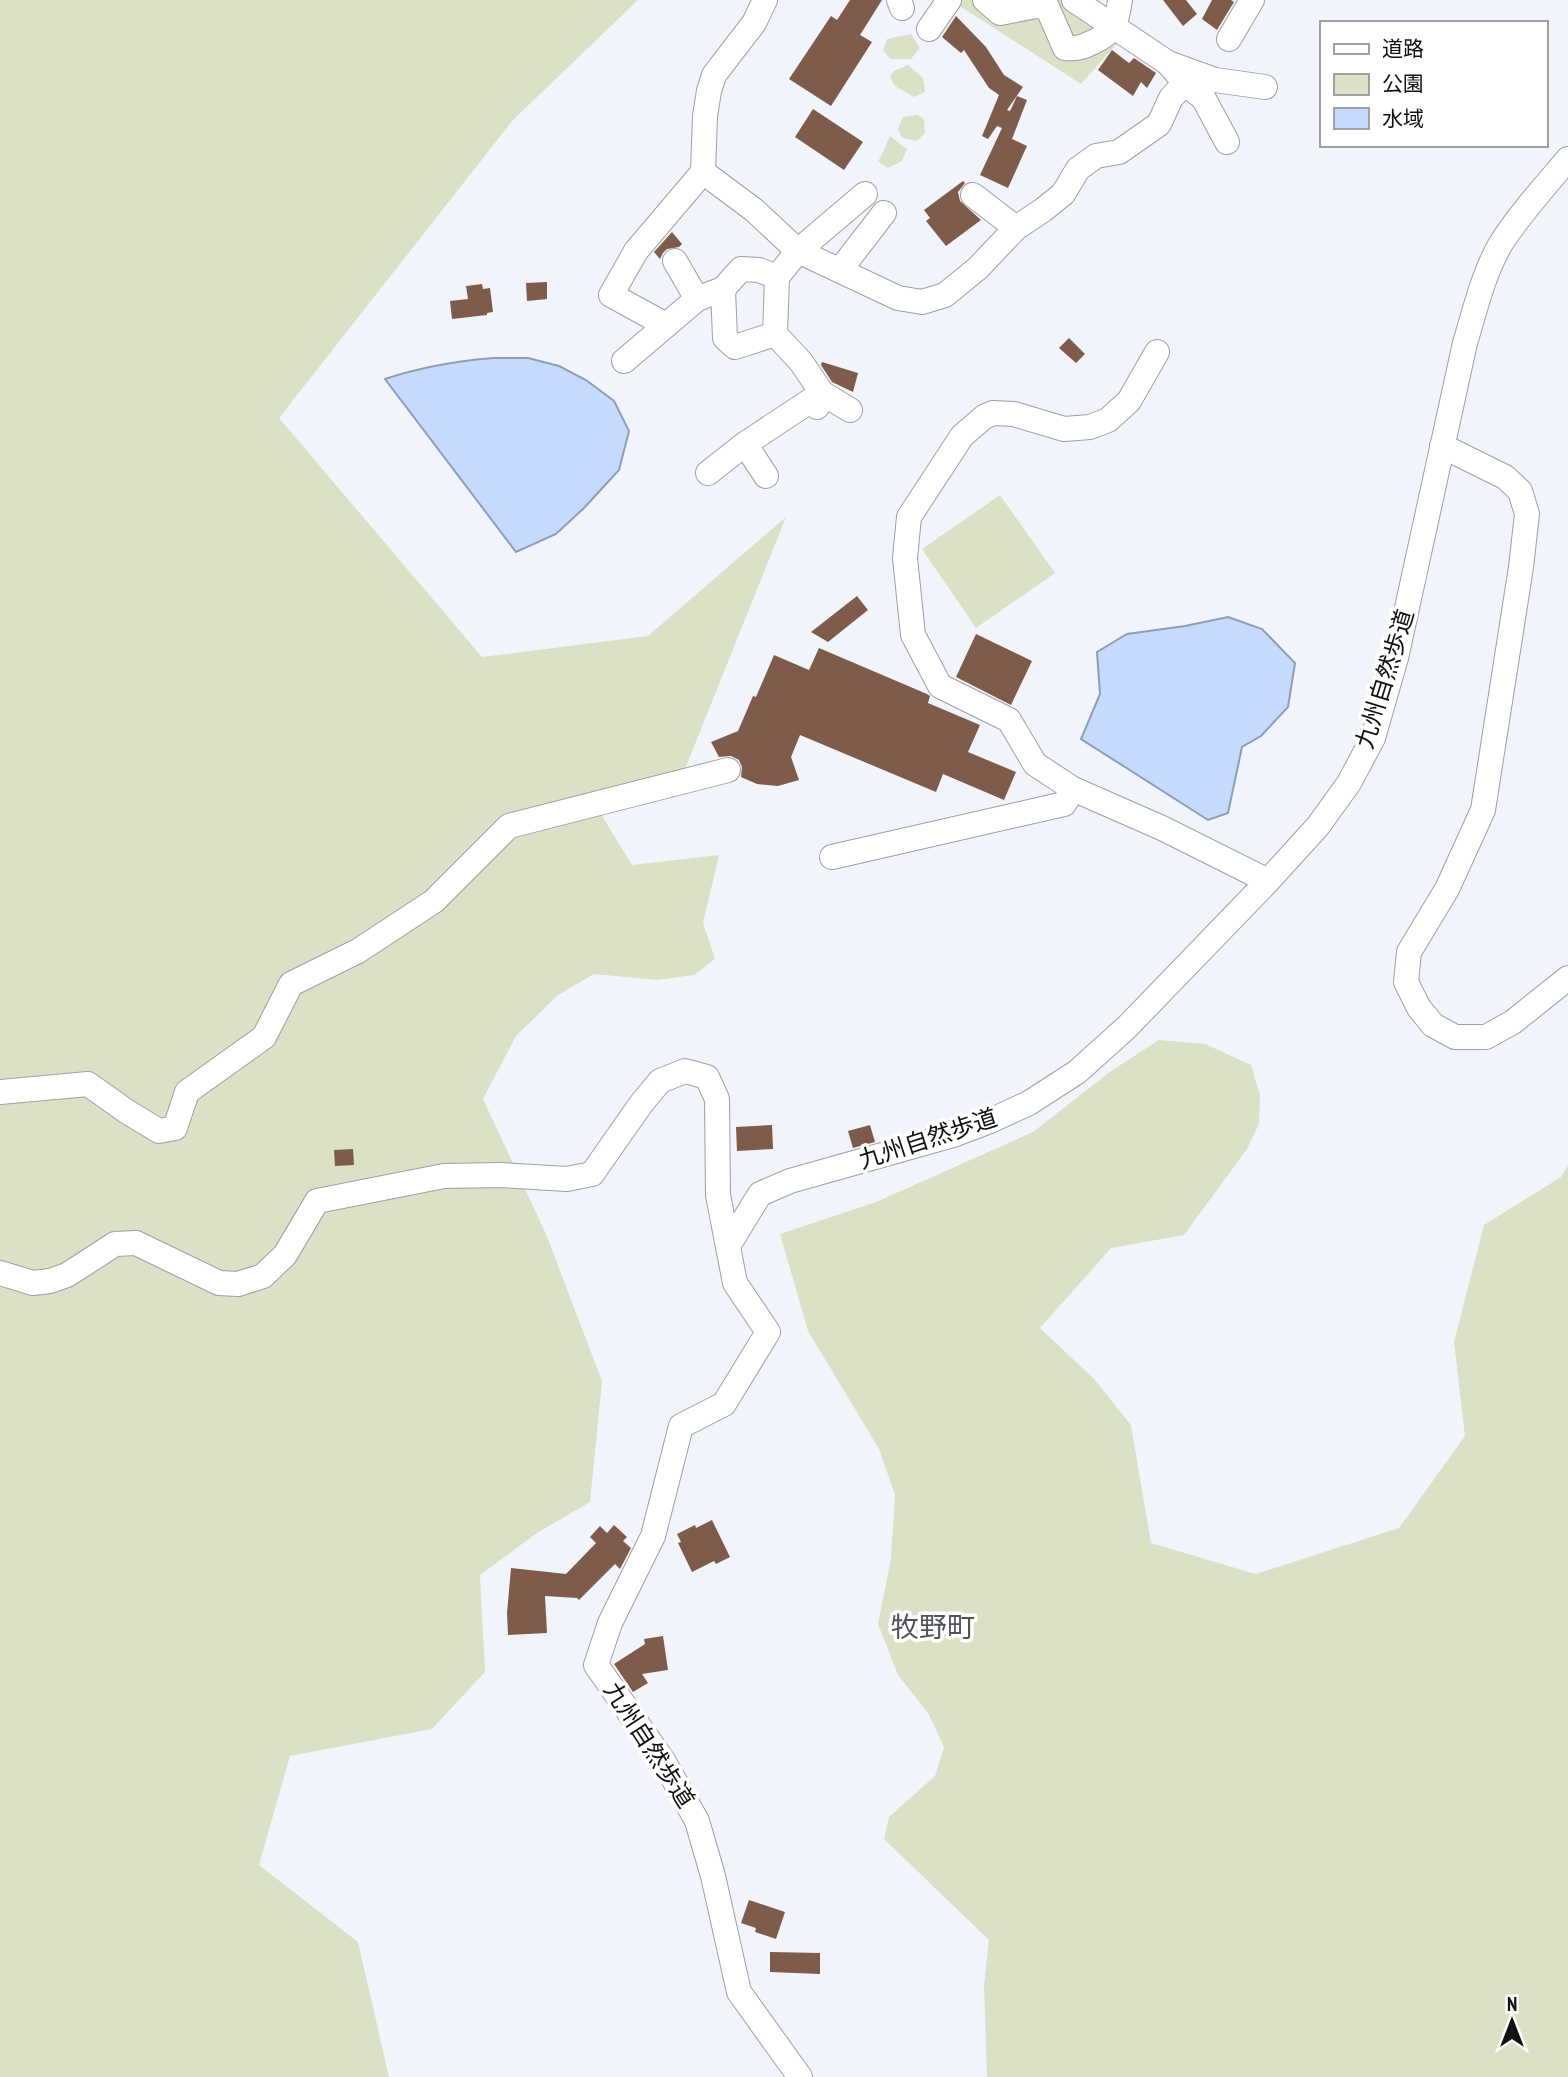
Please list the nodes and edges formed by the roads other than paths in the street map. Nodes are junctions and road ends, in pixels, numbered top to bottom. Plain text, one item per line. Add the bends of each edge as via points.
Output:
1 (765, 0) edge
2 (949, 0) edge
3 (985, 0) edge
4 (1074, 0) edge
5 (1121, 0) edge
6 (1252, 0) edge
7 (1114, 26) junction
8 (929, 29) dead end
9 (1229, 38) dead end
10 (1168, 63) junction
11 (1185, 83) junction
12 (1265, 87) dead end
13 (1209, 90) junction
14 (1227, 142) dead end
15 (1568, 159) edge
16 (703, 172) junction
17 (865, 194) dead end
18 (973, 195) dead end
19 (884, 213) dead end
20 (1016, 228) junction
21 (798, 251) junction
22 (675, 261) dead end
23 (841, 270) junction
24 (777, 277) junction
25 (723, 289) junction
26 (697, 299) junction
27 (666, 325) junction
28 (775, 334) junction
29 (1157, 352) dead end
30 (624, 361) dead end
31 (818, 402) junction
32 (850, 410) dead end
33 (745, 444) junction
34 (1442, 446) junction
35 (708, 473) dead end
36 (766, 476) dead end
37 (728, 770) dead end
38 (1073, 789) junction
39 (832, 857) dead end
40 (1268, 881) junction
41 (1568, 978) edge
42 (0, 1092) edge
43 (727, 1246) junction
44 (0, 1273) edge
45 (800, 2077) edge

1 - 16 street via 754,23 714,75 705,116
2 - 8 street
3 - 7 street via 1000,13 1047,7 1065,48 1087,45 1107,36
4 - 7 street
5 - 7 street
6 - 9 street
7 - 10 street
10 - 11 street
10 - 13 street
11 - 13 street
11 - 20 street via 1171,98 1159,124 1119,152 1096,156 1078,169 1063,194
12 - 13 street
13 - 14 street
15 - 34 street, 九州自然歩道 via 1500,245 1479,294
16 - 21 street
16 - 27 street via 636,251 611,295
17 - 21 street
18 - 20 street
19 - 23 street
20 - 23 street via 945,295 922,302 898,298
21 - 23 street
21 - 24 street
22 - 26 street
24 - 25 street via 741,269
24 - 28 street
25 - 26 street
25 - 28 street via 725,338 730,344 735,347
26 - 27 street
27 - 30 street
28 - 31 street via 801,362
29 - 38 street via 1129,401 1108,420 1090,427 1064,429 1004,412 984,417 962,436 909,517 905,558 913,635 940,686 1009,720 1035,764
31 - 32 street
31 - 33 street
33 - 35 street
33 - 36 street
34 - 40 street, 九州自然歩道 via 1396,658 1373,738 1318,826
34 - 41 street via 1504,477 1520,491 1527,514 1483,810 1447,889 1409,952 1406,982 1433,1025 1455,1037 1486,1037 1513,1023
37 - 42 street via 509,826 434,901 358,951 291,984 264,1037 187,1092 175,1128 159,1131 88,1084
38 - 39 street via 1064,804
38 - 40 street
40 - 43 street, 九州自然歩道 via 1127,1027 1077,1072 990,1121 760,1194
43 - 44 street via 718,1195 717,1099 707,1077 685,1071 660,1081 592,1174 567,1179 444,1176 317,1201 285,1255 263,1276 238,1284 219,1283 136,1243 116,1244 50,1281 33,1283
43 - 45 street, 九州自然歩道 via 736,1283 768,1332 724,1404 681,1426 653,1536 610,1623 596,1665 664,1762 697,1821 739,1992

